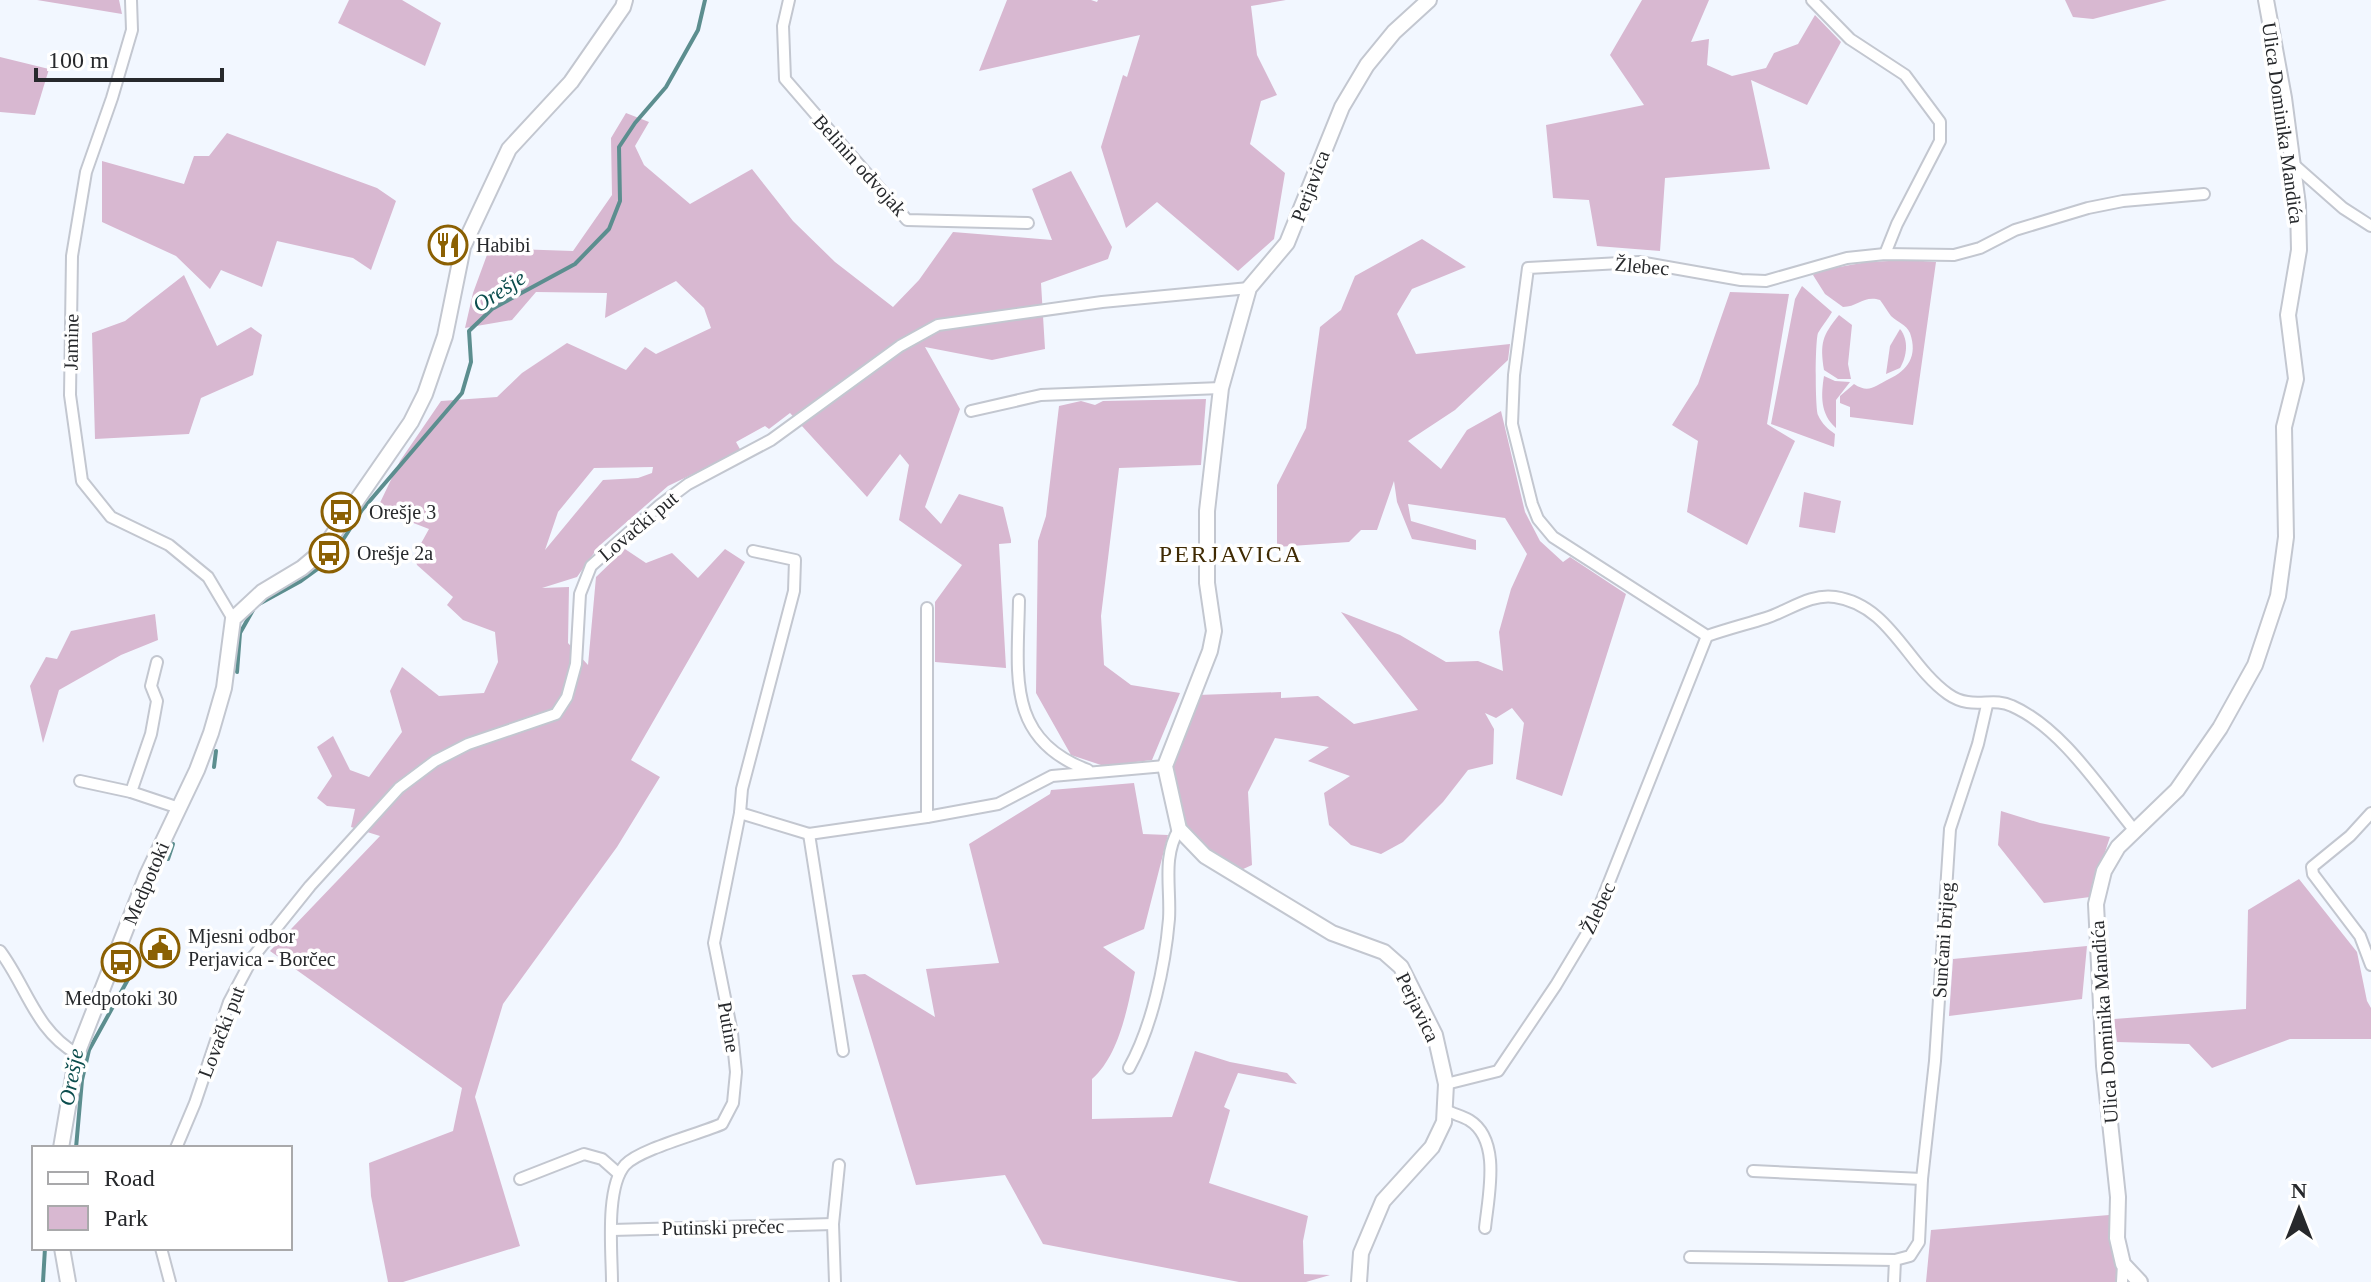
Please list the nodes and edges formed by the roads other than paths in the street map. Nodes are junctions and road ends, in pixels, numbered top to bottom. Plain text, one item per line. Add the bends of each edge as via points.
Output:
1 (131, 0) edge
2 (625, 0) edge
3 (789, 0) edge
4 (1429, 0) edge
5 (1812, 0) edge
6 (2266, 0) edge
7 (2292, 163) junction
8 (2204, 194) dead end
9 (1028, 223) dead end
10 (2371, 226) edge
11 (1885, 254) junction
12 (1249, 288) junction
13 (1221, 388) junction
14 (971, 411) dead end
15 (753, 551) dead end
16 (1019, 600) dead end
17 (927, 608) dead end
18 (233, 619) junction
19 (1707, 636) junction
20 (157, 662) dead end
21 (1987, 705) junction
22 (1165, 766) junction
23 (1093, 772) junction
24 (80, 781) dead end
25 (131, 792) junction
26 (179, 808) junction
27 (740, 813) junction
28 (2371, 813) edge
29 (927, 817) junction
30 (1179, 829) junction
31 (2135, 831) junction
32 (809, 834) junction
33 (0, 951) edge
34 (2371, 965) edge
35 (843, 1051) dead end
36 (77, 1054) junction
37 (1129, 1068) dead end
38 (1446, 1084) junction
39 (1446, 1110) junction
40 (61, 1146) edge
41 (177, 1146) edge
42 (839, 1165) dead end
43 (1753, 1171) dead end
44 (619, 1174) junction
45 (520, 1179) dead end
46 (1922, 1179) junction
47 (833, 1224) junction
48 (1485, 1228) dead end
49 (612, 1230) junction
50 (62, 1250) edge
51 (162, 1250) edge
52 (1690, 1257) dead end
53 (1895, 1260) junction
54 (2123, 1264) junction
55 (68, 1282) edge
56 (170, 1282) edge
57 (612, 1282) edge
58 (835, 1282) edge
59 (1359, 1282) edge
60 (1894, 1282) edge
61 (2122, 1282) edge
62 (2140, 1282) edge

1 - 18 street, Jamine via 132,30 86,172 72,256 70,395 82,481 111,517 169,545 208,577
2 - 18 street via 571,82 509,149 463,247 445,336 411,422 321,552
3 - 9 street, Belinin odvojak via 783,26 785,79 907,220
4 - 12 street, Perjavica via 1367,65 1342,107 1287,243
5 - 11 street via 1850,39 1905,75 1940,122 1940,141
6 - 7 street, Ulica Dominika Mandića
7 - 10 street
7 - 31 street, Ulica Dominika Mandića via 2299,250 2288,315 2296,379 2284,427 2286,537 2278,596 2255,665 2220,728 2177,790
8 - 11 street, Žlebec via 2088,208 1954,255
11 - 19 street, Žlebec via 1756,281 1639,262 1528,268 1511,408 1538,519 1553,537
12 - 13 street, Perjavica
12 - 41 street, Lovački put via 938,325 900,346 771,440 660,505 591,566 580,594 576,664 556,714 468,744 399,788 253,957 229,1002
13 - 14 street via 1041,395
13 - 22 street, Perjavica via 1207,511 1207,583 1214,631
15 - 27 street, Putine via 795,560 794,591
16 - 23 street via 1018,689 1024,710 1039,739 1066,762
17 - 29 street
18 - 26 street, Medpotoki via 224,688
19 - 21 street via 1813,598 1839,598 1873,613 1951,696
19 - 38 street, Žlebec via 1616,869 1577,953 1498,1071
20 - 25 street via 151,734
21 - 31 street via 2003,702 2039,722
21 - 46 street, Sunčani brijeg via 1950,829
22 - 23 street
22 - 30 street
23 - 29 street via 1052,776 998,804
24 - 25 street
25 - 26 street
26 - 36 street, Medpotoki
27 - 32 street
27 - 44 street, Putine via 714,943 732,1033 733,1103 722,1124 647,1152 626,1163
28 - 34 street via 2312,867 2360,936
29 - 32 street
30 - 37 street via 1168,854 1169,918 1159,984
30 - 38 street, Perjavica via 1205,856 1332,933 1384,952 1401,967 1435,1035
31 - 54 street, Ulica Dominika Mandića via 2104,871 2096,904 2104,1066
32 - 35 street
33 - 36 street via 38,1018 60,1045
36 - 40 street, Medpotoki
38 - 39 street, Perjavica
39 - 48 street via 1477,1127 1492,1154
39 - 59 street, Perjavica via 1432,1147 1377,1213 1361,1253
42 - 47 street
43 - 46 street
44 - 45 street via 602,1159 584,1154
44 - 49 street
46 - 53 street, Sunčani brijeg via 1918,1247
47 - 49 street, Putinski prečec
47 - 58 street
49 - 57 street
50 - 55 street
51 - 56 street
52 - 53 street
53 - 60 street
54 - 61 street
54 - 62 street

